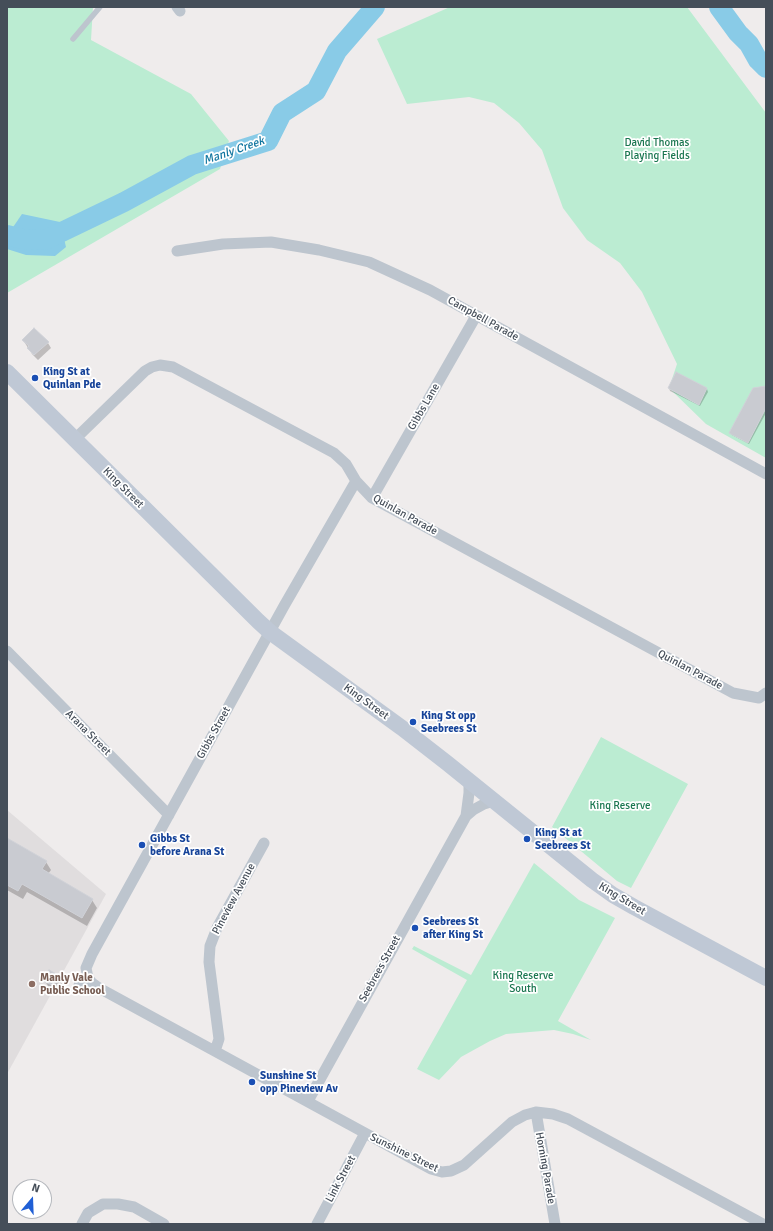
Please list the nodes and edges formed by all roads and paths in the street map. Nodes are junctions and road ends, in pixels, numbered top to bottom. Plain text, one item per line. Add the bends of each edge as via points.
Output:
1 (100, 7) edge
2 (73, 39) dead end
3 (177, 251) dead end
4 (476, 316) junction
5 (7, 372) edge
6 (74, 440) junction
7 (766, 474) edge
8 (356, 481) junction
9 (372, 498) junction
10 (270, 632) junction
11 (7, 651) edge
12 (766, 693) edge
13 (469, 780) junction
14 (494, 801) junction
15 (169, 815) junction
16 (466, 816) junction
17 (264, 843) dead end
18 (88, 978) junction
19 (766, 978) edge
20 (79, 986) dead end
21 (215, 1051) junction
22 (308, 1101) junction
23 (536, 1112) junction
24 (365, 1133) junction
25 (82, 1224) edge
26 (164, 1224) edge
27 (317, 1224) edge
28 (555, 1224) edge
29 (763, 1224) edge

1 - 2 lane
3 - 4 street, Campbell Parade via 223,244 271,242 319,250 369,262 430,290
4 - 7 street, Campbell Parade
4 - 9 street, Gibbs Lane
5 - 6 street, King Street
6 - 8 street, Quinlan Parade via 145,371 152,367 167,365 334,453 346,464
6 - 10 street, King Street
8 - 9 street, Quinlan Parade
8 - 10 street, Gibbs Street
9 - 12 street, Quinlan Parade via 733,693 759,698
10 - 13 street, King Street
10 - 15 street, Gibbs Street
11 - 15 street, Arana Street
13 - 14 street, King Street
13 - 16 street, Seebrees Street
14 - 16 street, Seebrees Street via 484,804
14 - 19 street, King Street via 613,895
15 - 18 street, Gibbs Street via 89,959 86,968
16 - 22 street, Seebrees Street
17 - 21 street, Pineview Avenue via 217,928 210,946 209,962 219,1039
18 - 20 street
18 - 21 street, Sunshine Street via 99,988
21 - 22 street, Sunshine Street
22 - 24 street, Sunshine Street
23 - 24 street, Sunshine Street via 512,1122 464,1166 451,1171 431,1169
23 - 28 street, Horning Parade
23 - 29 street via 553,1114 568,1120
24 - 27 street, Link Street
25 - 26 street via 88,1213 103,1204 118,1204 134,1207

